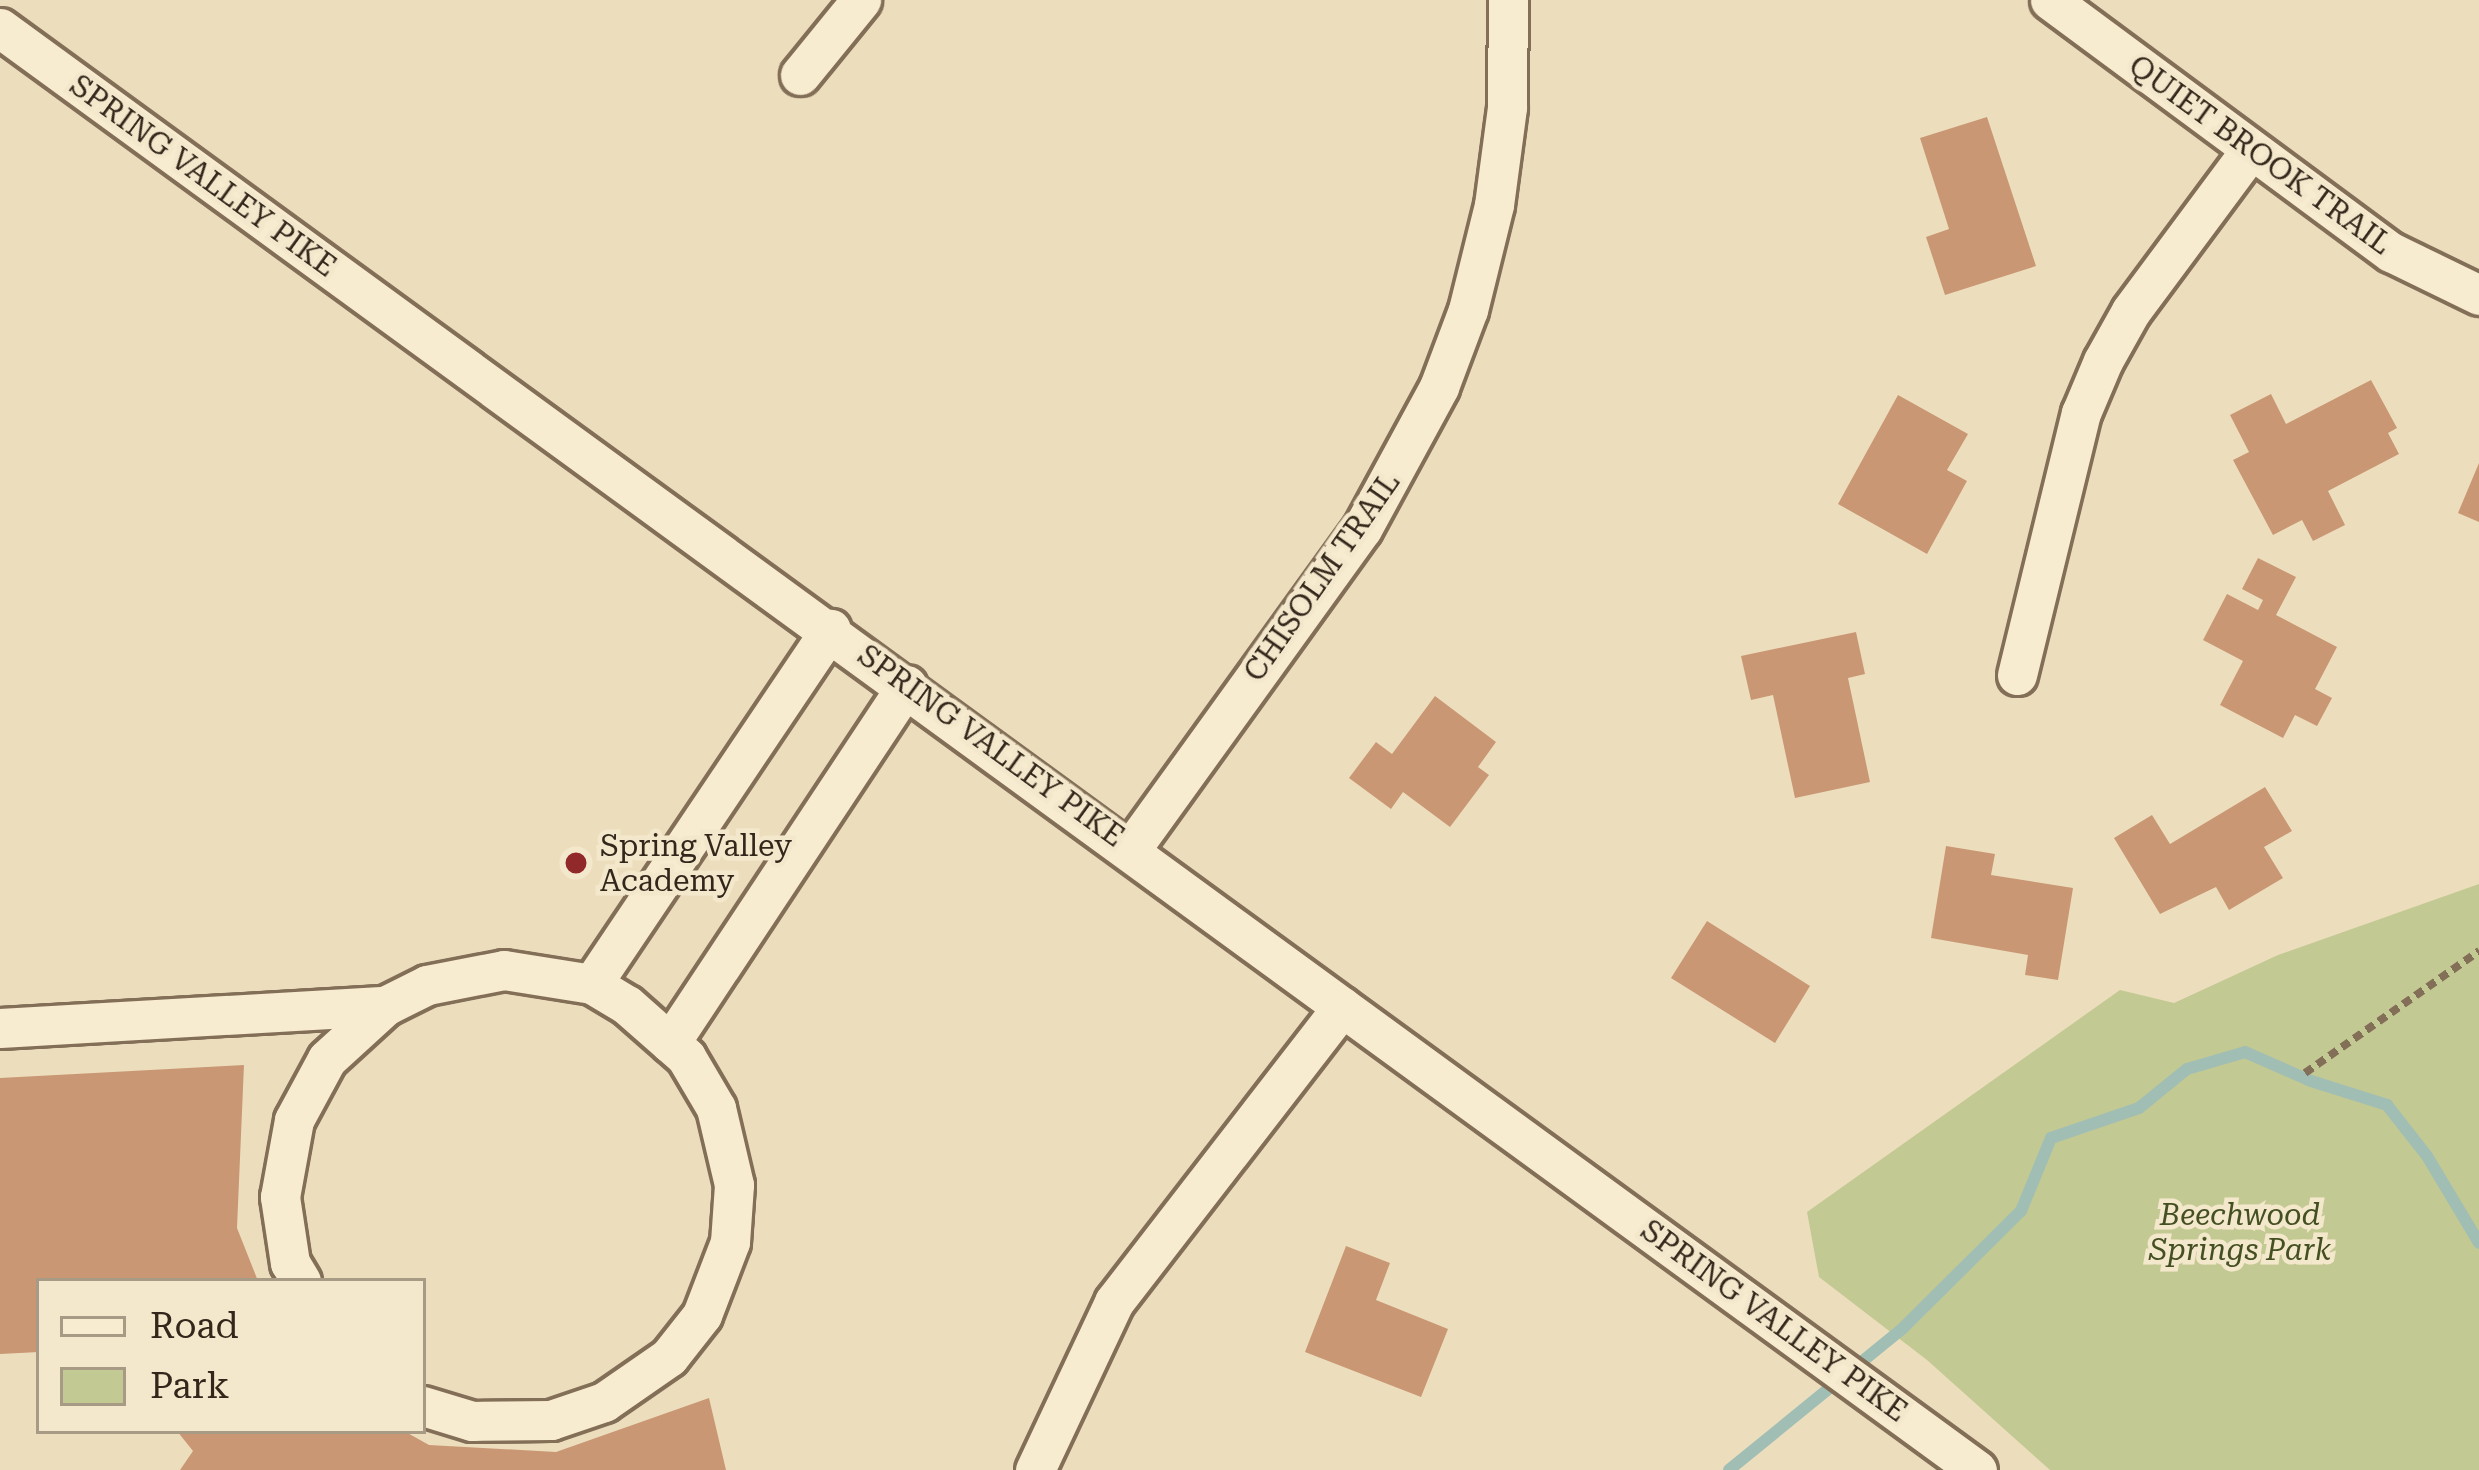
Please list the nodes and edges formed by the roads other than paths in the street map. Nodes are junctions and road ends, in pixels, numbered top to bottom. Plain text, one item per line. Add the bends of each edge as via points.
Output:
1 (861, 0) edge
2 (1508, 0) edge
3 (2050, 0) edge
4 (0, 28) edge
5 (800, 75) dead end
6 (2250, 151) junction
7 (2479, 295) edge
8 (831, 629) junction
9 (2017, 675) dead end
10 (907, 685) junction
11 (1131, 849) junction
12 (592, 984) junction
13 (385, 1006) junction
14 (1342, 1007) junction
15 (0, 1028) edge
16 (670, 1043) junction
17 (299, 1278) edge
18 (426, 1407) edge
19 (1035, 1470) edge
20 (1977, 1470) edge

1 - 5 street
2 - 11 street, CHISOLM TRAIL via 1507,106 1494,205 1439,387 1362,529
3 - 6 street, QUIET BROOK TRAIL
4 - 8 street, SPRING VALLEY PIKE
6 - 7 street, QUIET BROOK TRAIL via 2391,252
6 - 9 street via 2103,361 2081,413
8 - 10 street, SPRING VALLEY PIKE
8 - 12 street
10 - 11 street, SPRING VALLEY PIKE
10 - 16 street
11 - 14 street, SPRING VALLEY PIKE
12 - 13 street via 504,970 427,985
12 - 16 street
13 - 15 street
13 - 17 street via 327,1058 294,1120 280,1197
14 - 19 street via 1114,1302
14 - 20 street, SPRING VALLEY PIKE
16 - 18 street via 716,1108 734,1185 730,1242 702,1315 669,1357 604,1402 550,1420 472,1421

